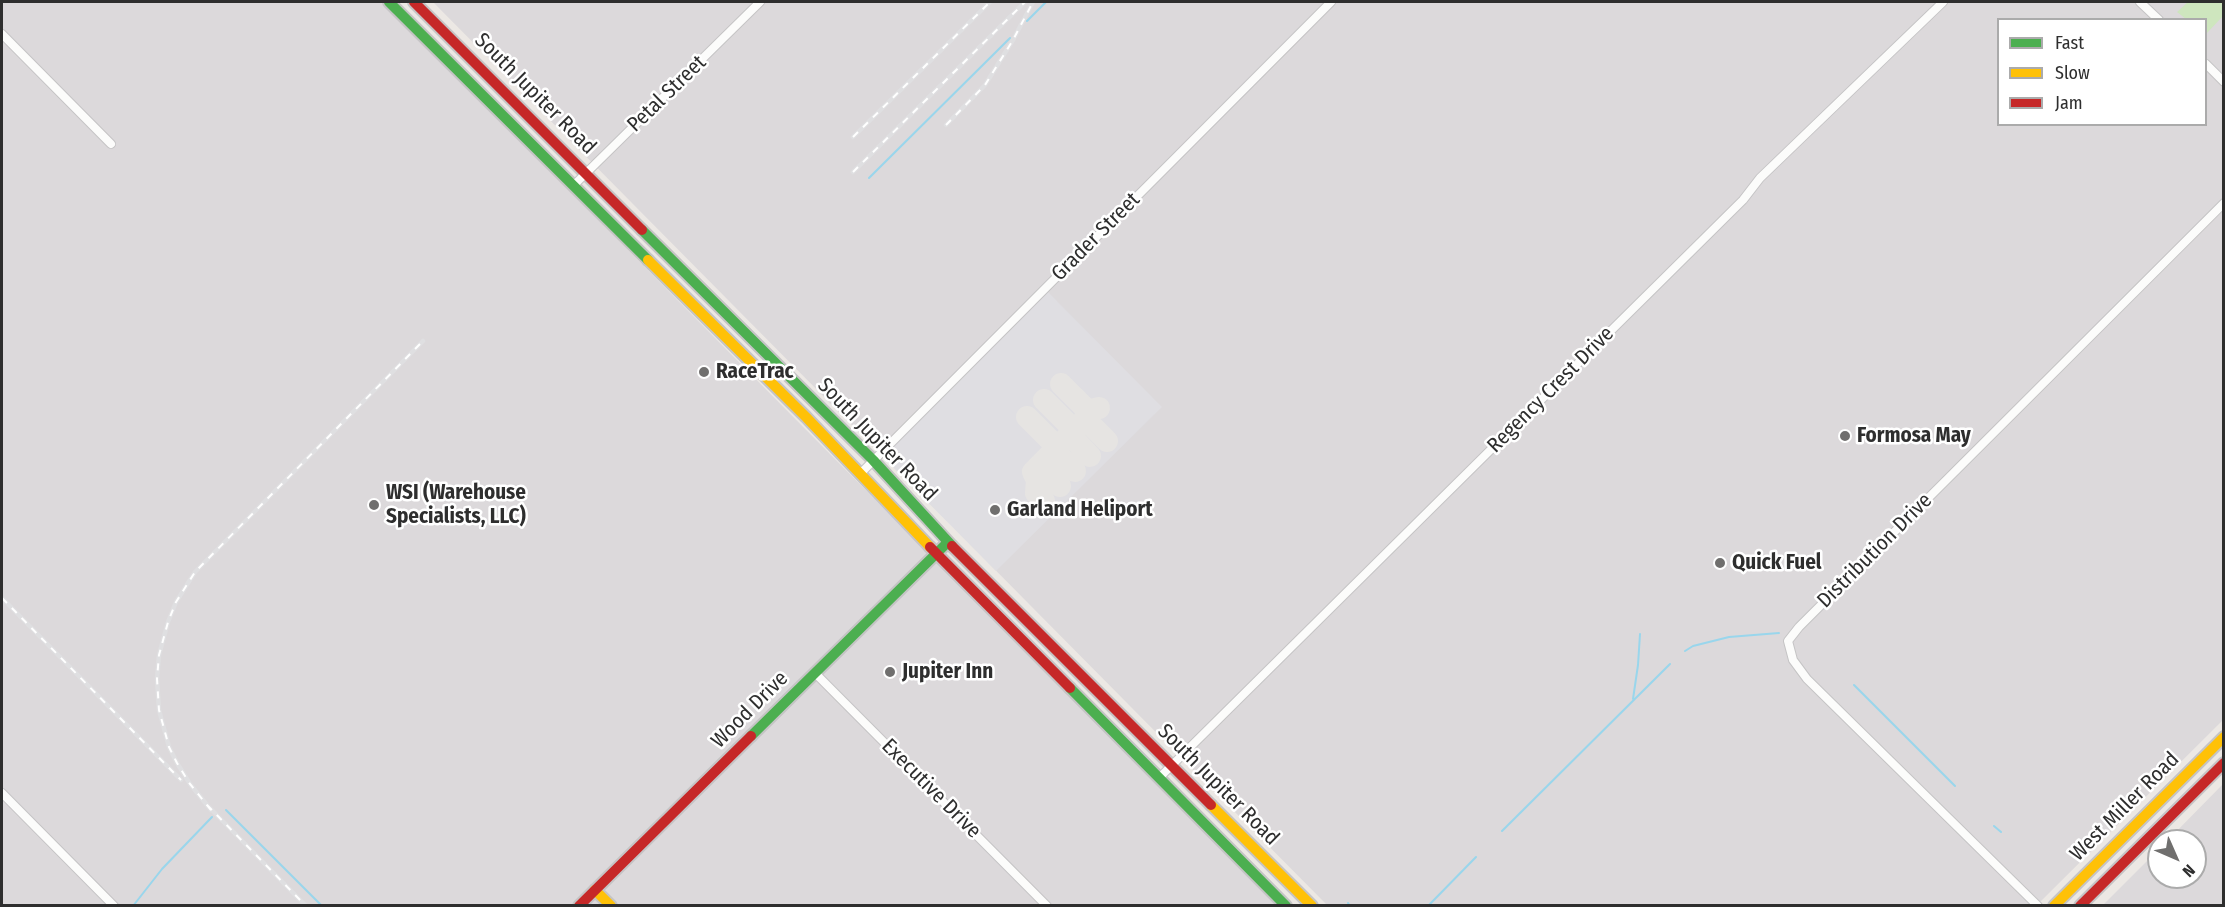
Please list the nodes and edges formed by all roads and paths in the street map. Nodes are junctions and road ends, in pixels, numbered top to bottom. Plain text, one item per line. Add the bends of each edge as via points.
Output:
1 (389, 2) edge
2 (414, 2) edge
3 (760, 2) edge
4 (1331, 2) edge
5 (1943, 2) edge
6 (2140, 2) edge
7 (431, 18) junction
8 (2157, 18) edge
9 (418, 30) junction
10 (2, 34) edge
11 (2207, 66) edge
12 (2223, 82) edge
13 (499, 85) junction
14 (486, 99) junction
15 (111, 144) dead end
16 (586, 173) junction
17 (573, 186) junction
18 (2223, 203) edge
19 (873, 460) junction
20 (861, 473) junction
21 (948, 542) junction
22 (937, 554) junction
23 (815, 673) junction
24 (2223, 737) edge
25 (2223, 763) edge
26 (1171, 765) junction
27 (1159, 778) junction
28 (2, 794) edge
29 (595, 890) junction
30 (114, 906) edge
31 (579, 906) edge
32 (611, 906) edge
33 (1047, 906) edge
34 (1286, 906) edge
35 (1312, 906) edge
36 (2038, 906) edge
37 (2054, 906) edge
38 (2080, 906) edge

1 - 9 main road, South Jupiter Road
2 - 7 main road, South Jupiter Road
3 - 16 street, Petal Street
4 - 19 street, Grader Street
5 - 26 street, Regency Crest Drive via 1760,178 1743,200
6 - 8 street
7 - 9 main road
7 - 13 main road, South Jupiter Road
9 - 14 main road, South Jupiter Road
10 - 15 street
11 - 12 street
13 - 14 main road
13 - 16 main road, South Jupiter Road
14 - 17 main road, South Jupiter Road
16 - 17 street, Petal Street
16 - 19 main road, South Jupiter Road
17 - 20 main road, South Jupiter Road
18 - 36 street, Distribution Drive via 1788,641 1793,660 1808,680
19 - 20 street, Grader Street
19 - 21 main road, South Jupiter Road
20 - 22 main road, South Jupiter Road
21 - 22 main road, Wood Drive
21 - 26 main road, South Jupiter Road
22 - 23 main road, Wood Drive
22 - 27 main road, South Jupiter Road
23 - 29 main road, Wood Drive
23 - 33 street, Executive Drive
24 - 37 main road, West Miller Road
25 - 38 main road, West Miller Road
26 - 27 street, Regency Crest Drive
26 - 35 main road, South Jupiter Road
27 - 34 main road, South Jupiter Road
28 - 30 street
29 - 31 main road, Wood Drive
29 - 32 main road

